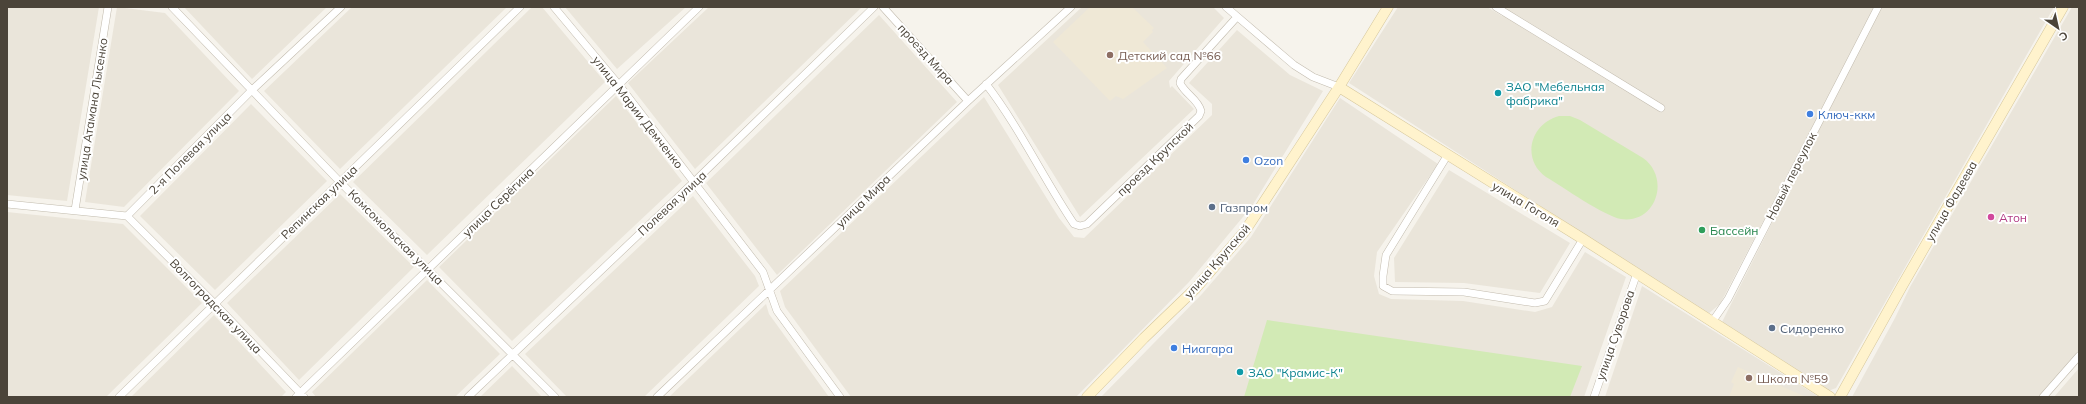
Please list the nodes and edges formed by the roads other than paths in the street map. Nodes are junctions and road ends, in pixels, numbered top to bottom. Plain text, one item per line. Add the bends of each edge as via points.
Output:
1 (108, 7) edge
2 (172, 7) edge
3 (341, 7) edge
4 (520, 7) edge
5 (554, 7) edge
6 (699, 7) edge
7 (874, 7) edge
8 (883, 7) edge
9 (1071, 7) edge
10 (1226, 7) edge
11 (1388, 7) edge
12 (1496, 7) edge
13 (1878, 7) edge
14 (2063, 7) edge
15 (1236, 18) junction
16 (986, 84) junction
17 (619, 85) junction
18 (1339, 87) junction
19 (251, 91) junction
20 (968, 101) junction
21 (1661, 108) dead end
22 (1447, 156) junction
23 (340, 182) junction
24 (694, 182) junction
25 (7, 204) edge
26 (75, 210) junction
27 (127, 216) junction
28 (1583, 239) junction
29 (428, 270) junction
30 (1637, 273) junction
31 (770, 290) junction
32 (214, 303) junction
33 (1712, 322) junction
34 (512, 354) junction
35 (2079, 356) edge
36 (300, 396) edge
37 (119, 397) edge
38 (468, 397) edge
39 (555, 397) edge
40 (658, 397) edge
41 (840, 397) edge
42 (1087, 397) edge
43 (1594, 397) edge
44 (1830, 397) edge
45 (1840, 397) edge
46 (2043, 397) edge

1 - 26 street, улица Атамана Лысенко
2 - 19 street, Комсомольская улица
3 - 19 street, 2-я Полевая улица
4 - 23 street, Репинская улица
5 - 17 street, улица Марии Демченко
6 - 17 street, улица Серёгина
7 - 24 street, Полевая улица
8 - 20 street, проезд Мира
9 - 16 street, улица Мира
10 - 15 street, улица Гоголя
11 - 18 street, улица Крупской
12 - 21 street
13 - 33 street, Новый переулок via 1728,299
14 - 45 street, улица Фадеева
15 - 16 street, проезд Крупской via 1181,79 1182,87 1199,104 1199,116 1087,224 1080,226 1074,224 1049,187 1006,111
15 - 18 street, улица Гоголя via 1294,65 1313,77
16 - 20 street, улица Мира
17 - 24 street, улица Марии Демченко
17 - 29 street, улица Серёгина
18 - 22 street, улица Гоголя
18 - 42 street, улица Крупской via 1244,231 1196,288
19 - 23 street, Комсомольская улица
19 - 27 street, 2-я Полевая улица
20 - 31 street, улица Мира
22 - 28 street, улица Гоголя
22 - 28 street via 1386,255 1383,286 1392,291 1464,292 1535,303 1545,301
23 - 29 street, Комсомольская улица
23 - 32 street, Репинская улица
24 - 31 street, улица Марии Демченко via 763,272
24 - 34 street, Полевая улица
25 - 26 street
26 - 27 street
27 - 32 street, Волгоградская улица
28 - 30 street, улица Гоголя
29 - 34 street, Комсомольская улица
29 - 36 street, улица Серёгина
30 - 33 street, улица Гоголя
30 - 43 street, улица Суворова
31 - 40 street, улица Мира
31 - 41 street, улица Марии Демченко via 778,313
32 - 36 street, Волгоградская улица
32 - 37 street, Репинская улица
33 - 44 street, улица Гоголя
34 - 38 street, Полевая улица
34 - 39 street, Комсомольская улица
35 - 46 street

